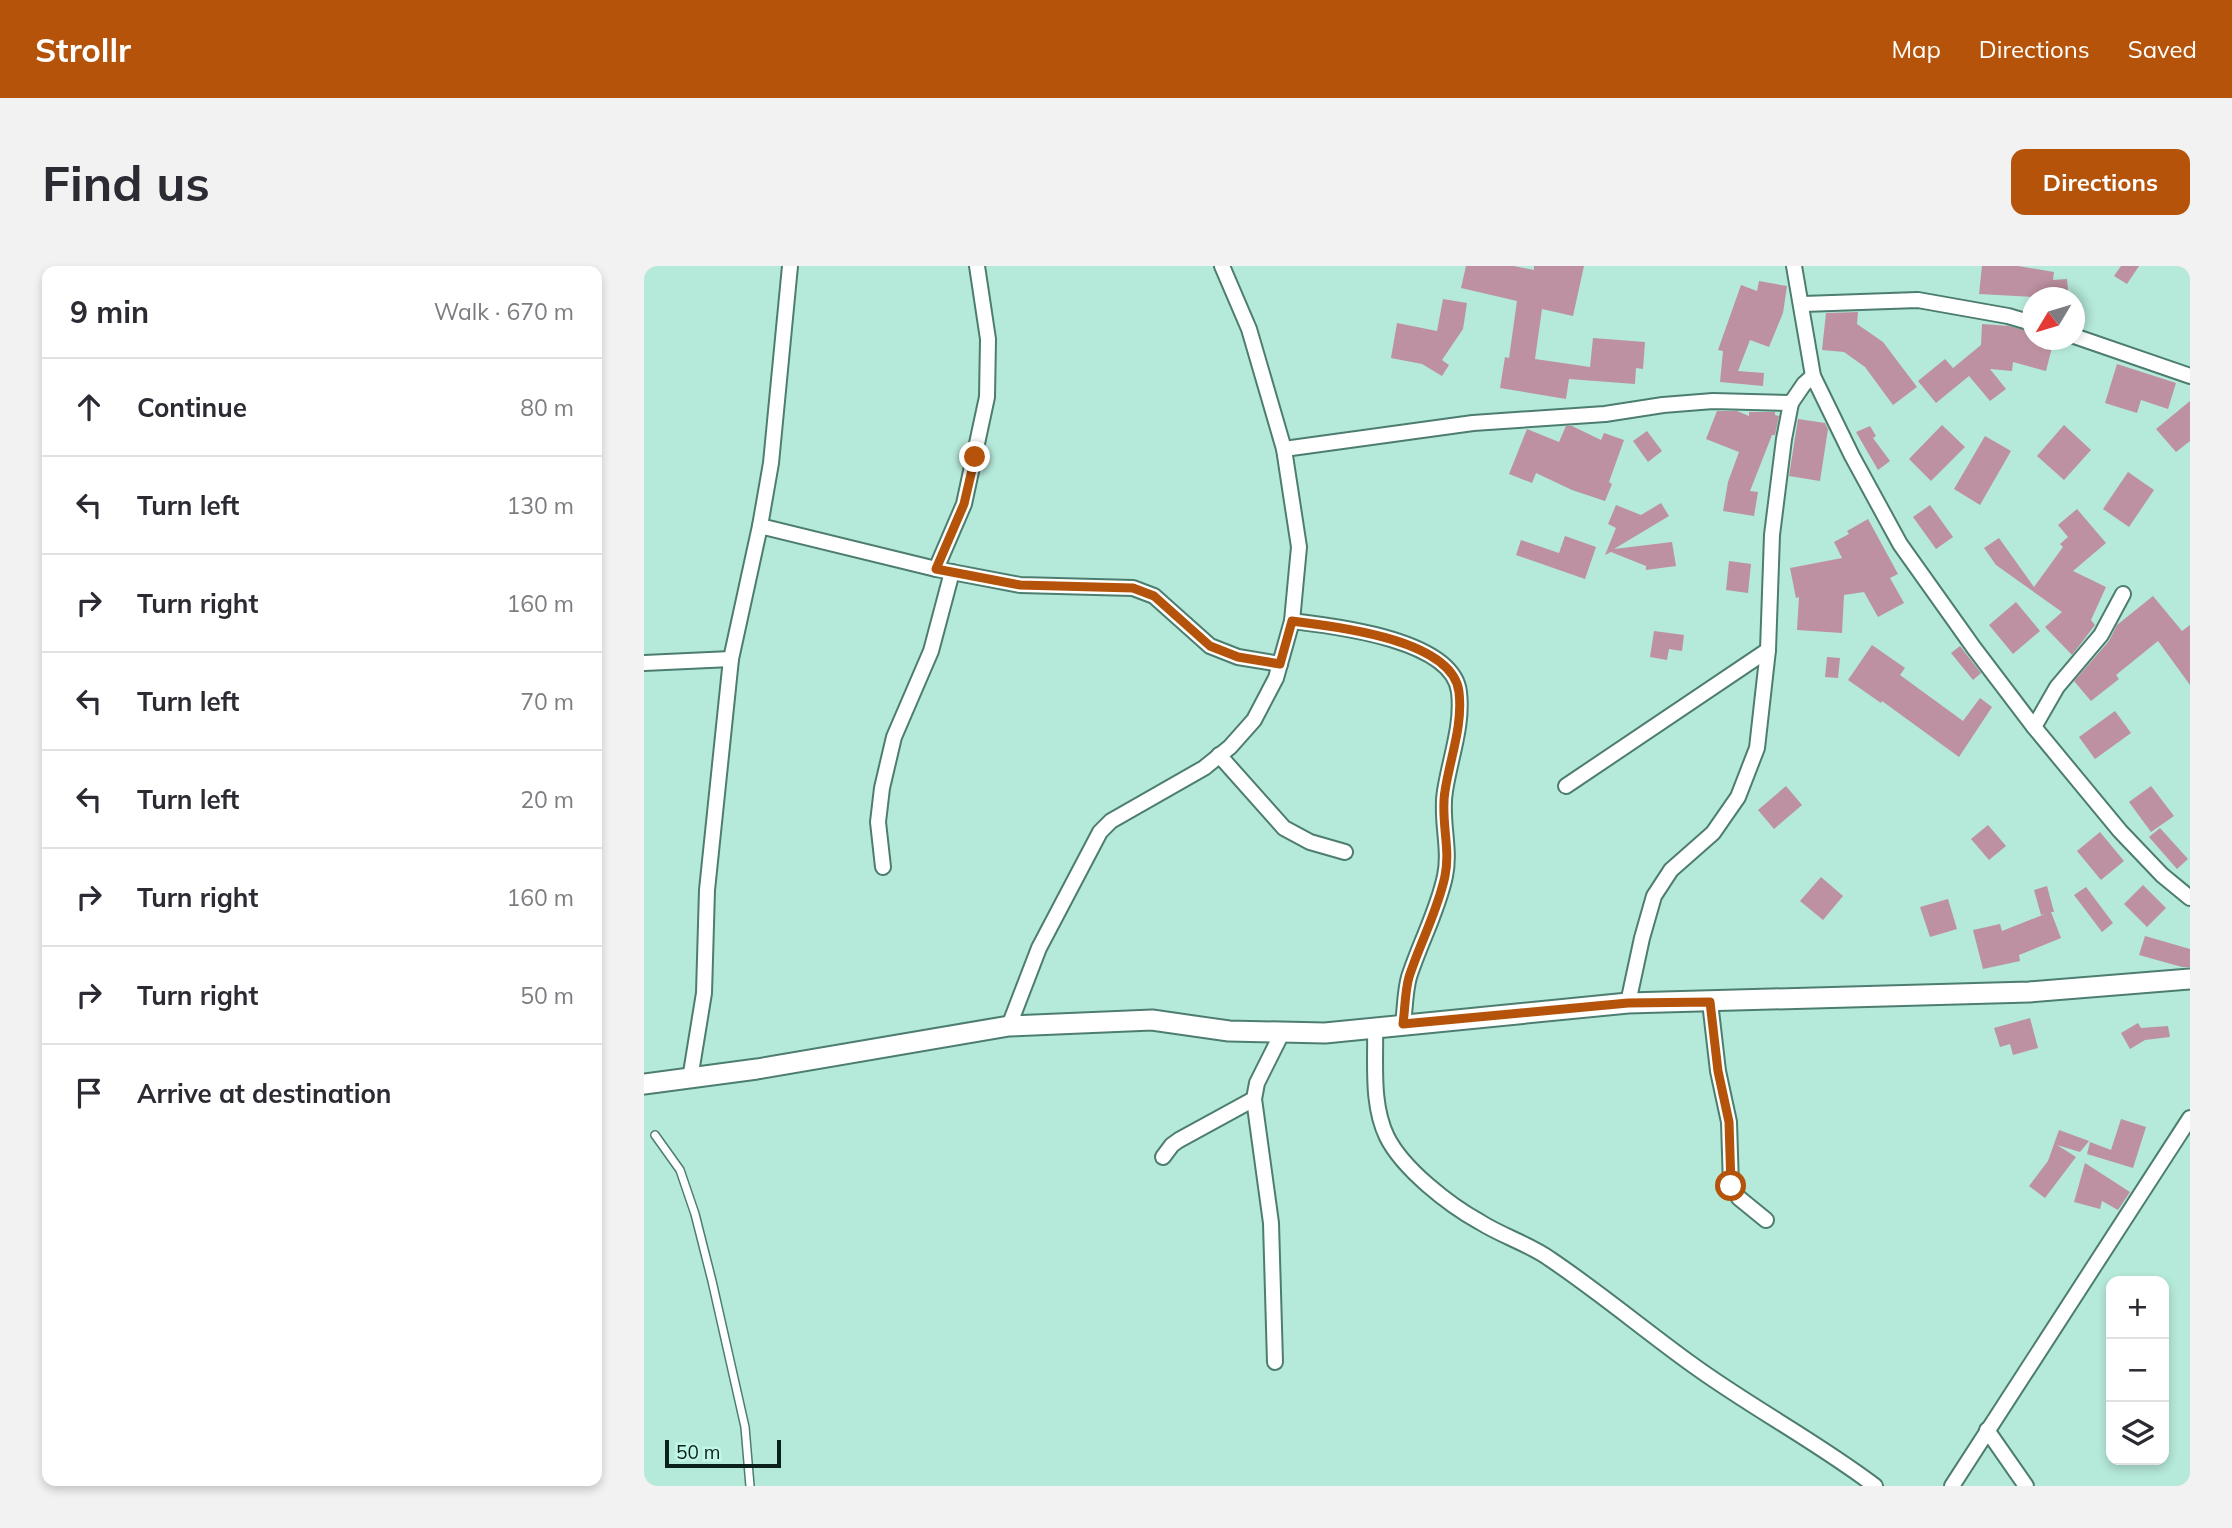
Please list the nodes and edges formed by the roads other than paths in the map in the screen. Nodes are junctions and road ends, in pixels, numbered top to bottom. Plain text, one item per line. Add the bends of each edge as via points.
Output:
1 (790, 266) edge
2 (977, 266) edge
3 (1222, 266) edge
4 (1794, 266) edge
5 (1803, 304) junction
6 (2022, 320) edge
7 (2085, 340) edge
8 (1813, 376) junction
9 (2190, 376) edge
10 (1791, 403) junction
11 (1284, 449) junction
12 (760, 526) junction
13 (936, 569) junction
14 (953, 572) junction
15 (2123, 594) dead end
16 (1292, 621) junction
17 (1768, 650) junction
18 (731, 659) junction
19 (644, 663) edge
20 (1280, 664) junction
21 (2034, 727) junction
22 (1219, 755) junction
23 (1566, 786) dead end
24 (1345, 852) dead end
25 (883, 867) dead end
26 (2190, 898) edge
27 (2190, 979) edge
28 (1710, 1002) junction
29 (1628, 1003) junction
30 (1403, 1024) junction
31 (1009, 1026) junction
32 (1375, 1028) junction
33 (1282, 1033) junction
34 (690, 1079) junction
35 (644, 1084) edge
36 (1254, 1099) junction
37 (2190, 1118) edge
38 (654, 1135) dead end
39 (1163, 1157) dead end
40 (1766, 1220) dead end
41 (1275, 1363) dead end
42 (1987, 1430) junction
43 (750, 1486) edge
44 (1875, 1486) edge
45 (1952, 1486) edge
46 (2026, 1486) edge

1 - 12 street via 771,463
2 - 13 street via 988,339 987,397 964,504
3 - 11 street via 1249,329
4 - 5 street
5 - 6 street via 1917,300
5 - 8 street
7 - 9 street
8 - 10 street
8 - 21 street via 1900,544
10 - 11 street via 1663,405 1473,423
10 - 17 street via 1772,535
11 - 16 street via 1299,547
12 - 13 street
12 - 18 street
13 - 14 street
14 - 20 street via 1020,585 1133,588 1154,596 1210,646 1238,657
14 - 25 street via 931,650 894,737 881,788 878,822
15 - 21 street via 2101,635 2057,687
16 - 20 street
16 - 30 street via 1356,629 1424,652 1446,667 1459,688 1461,716 1444,794 1445,876 1408,980
17 - 23 street
17 - 29 street via 1757,748 1738,797 1713,833 1671,870 1654,896
18 - 19 street
18 - 34 street via 707,890 704,993
20 - 22 street via 1254,720
21 - 26 street via 2120,831
22 - 24 street via 1283,828
22 - 31 street via 1100,832 1039,948
27 - 28 street via 2029,992
28 - 29 street
28 - 40 street via 1729,1122 1731,1186
29 - 30 street
30 - 32 street
31 - 33 street via 1152,1020
31 - 34 street
32 - 33 street
32 - 44 street via 1377,1110 1388,1139 1411,1168 1479,1222 1547,1256 1690,1364
33 - 36 street
34 - 35 street
36 - 39 street via 1179,1140
36 - 41 street via 1271,1223
37 - 42 street
38 - 43 lane via 680,1170 698,1227 745,1427
42 - 45 street
42 - 46 street

